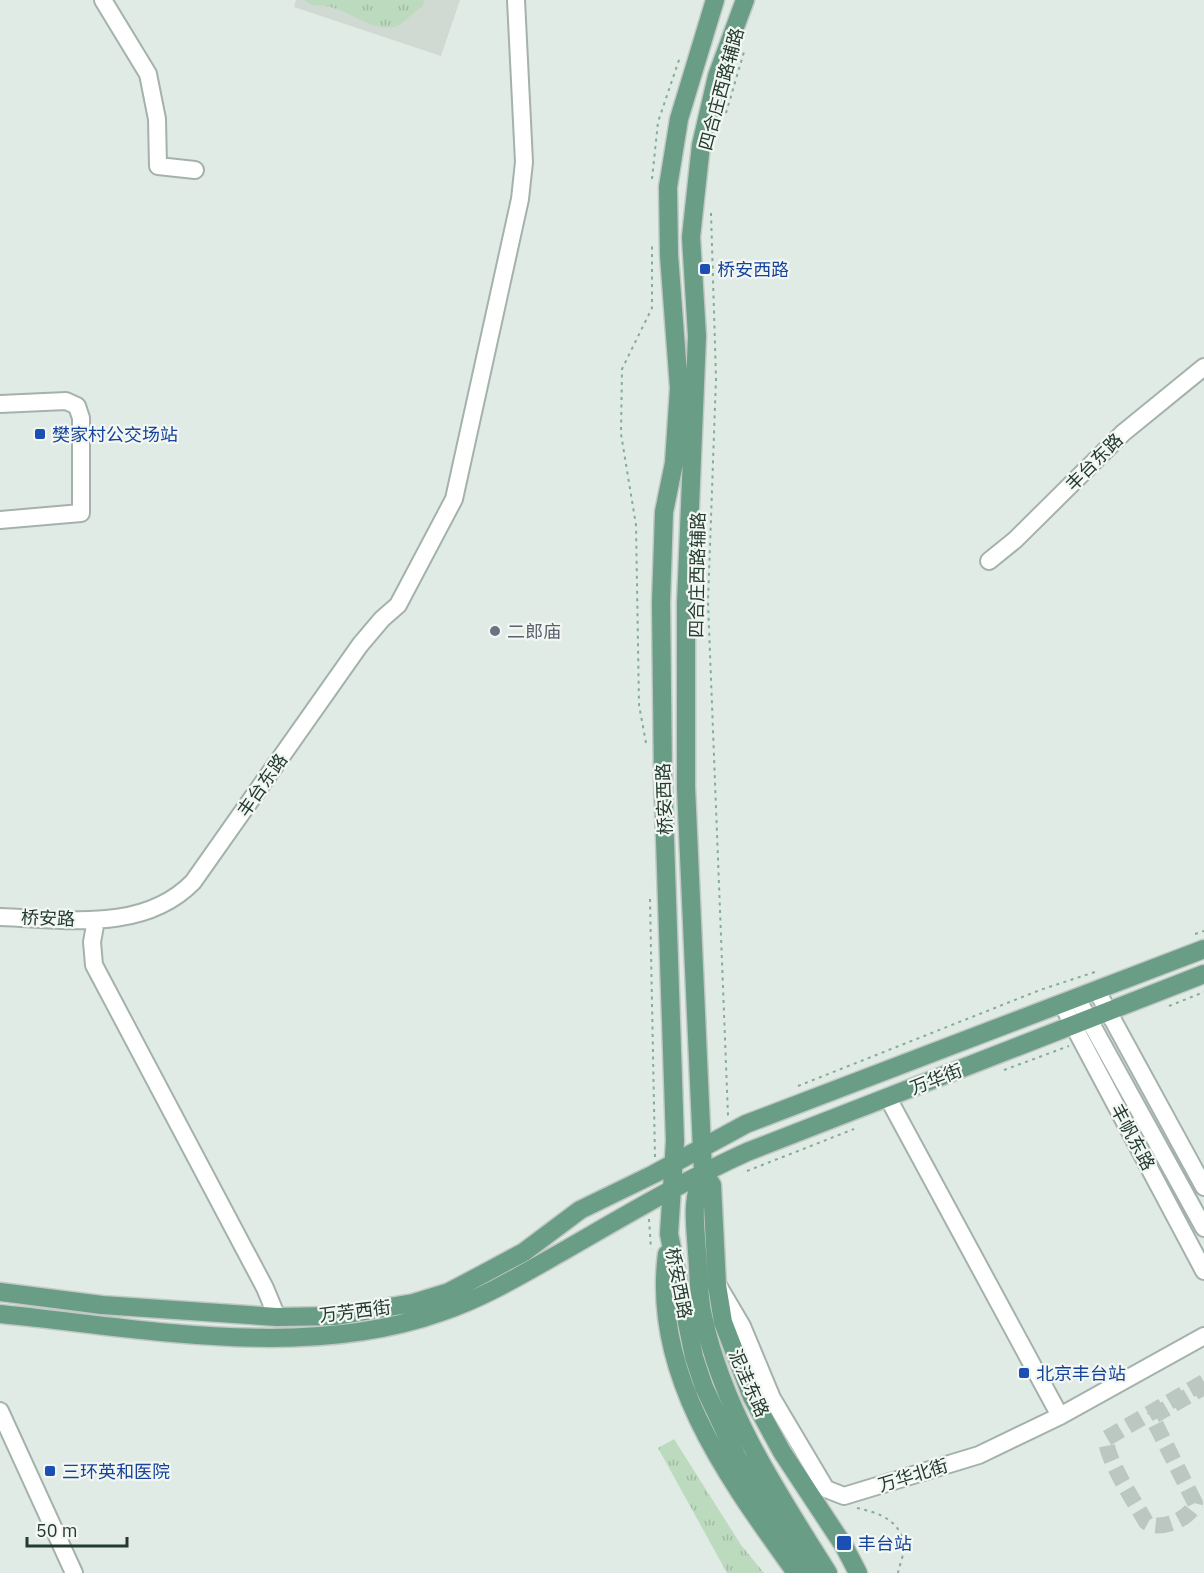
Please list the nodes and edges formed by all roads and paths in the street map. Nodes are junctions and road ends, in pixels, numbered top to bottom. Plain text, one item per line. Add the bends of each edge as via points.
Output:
1 (103, 0) edge
2 (516, 0) edge
3 (716, 0) edge
4 (745, 0) edge
5 (745, 48) dead end
6 (726, 114) dead end
7 (195, 170) dead end
8 (711, 203) dead end
9 (1204, 367) edge
10 (0, 404) edge
11 (0, 520) edge
12 (989, 561) dead end
13 (0, 917) edge
14 (96, 920) junction
15 (1204, 950) edge
16 (1204, 974) edge
17 (1097, 991) junction
18 (1069, 1001) junction
19 (1109, 1012) junction
20 (1081, 1023) junction
21 (888, 1098) junction
22 (721, 1124) dead end
23 (701, 1147) junction
24 (674, 1162) junction
25 (703, 1172) junction
26 (1204, 1186) edge
27 (670, 1191) junction
28 (1204, 1228) edge
29 (669, 1234) junction
30 (1204, 1271) edge
31 (717, 1284) junction
32 (0, 1292) edge
33 (0, 1314) edge
34 (277, 1317) junction
35 (1204, 1336) edge
36 (0, 1411) edge
37 (1060, 1416) junction
38 (844, 1496) junction
39 (784, 1517) junction
40 (74, 1573) edge
41 (796, 1573) edge
42 (809, 1573) edge
43 (828, 1573) edge
44 (858, 1573) edge
45 (898, 1573) edge

1 - 7 street via 148,74 157,119 158,166
2 - 14 street, 丰台东路 via 524,162 520,199 454,499 398,605 360,645 194,882 159,908 119,919
3 - 24 main road, 桥安西路 via 679,119 668,186 679,388 674,463 663,512 661,603
4 - 23 main road, 桥安西路 via 717,76 701,146 691,237 698,336 686,603 686,787
5 - 6 path, 四合庄西路辅路
8 - 22 path, 四合庄西路辅路 via 716,378 708,602 728,1116
9 - 12 street, 丰台东路 via 1123,433
10 - 11 street via 66,401 77,406 81,429 81,513
13 - 14 street, 桥安路
14 - 34 street via 92,942 94,965
15 - 17 main road, 万华街
16 - 19 main road, 万华街
17 - 18 main road, 万华街
17 - 19 street
18 - 20 street, 丰帆东路
18 - 23 main road, 万华街 via 746,1124
19 - 20 main road, 万华街
19 - 26 street
20 - 21 main road, 万华街
20 - 28 street
20 - 30 street, 丰帆东路
21 - 25 main road, 万华街
21 - 37 street
23 - 24 main road, 万华街
23 - 25 main road, 桥安西路
24 - 27 main road, 桥安西路
24 - 34 main road, 万芳西街 via 580,1210 524,1252 449,1292 412,1303 336,1316
25 - 27 main road, 万华街
25 - 31 main road, 泥洼东路 via 712,1185
25 - 39 main road, 桥安西路 via 694,1193 702,1313 708,1339 729,1398
27 - 29 main road, 桥安西路
27 - 33 main road, 万芳西街 via 470,1301 431,1316 372,1329 312,1337 227,1337
29 - 39 main road, 桥安西路 via 694,1357 704,1387 737,1457
29 - 41 main road via 664,1302 684,1384 710,1445 739,1494
31 - 38 street via 742,1326 772,1398 826,1489
31 - 44 main road, 泥洼东路 via 723,1322 752,1397
32 - 34 main road, 万芳西街 via 148,1309
35 - 37 street, 万华北街
36 - 40 street
37 - 38 street, 万华北街 via 979,1455
38 - 45 path via 857,1508 880,1513 896,1527 903,1553
39 - 42 main road, 桥安西路
39 - 43 main road

